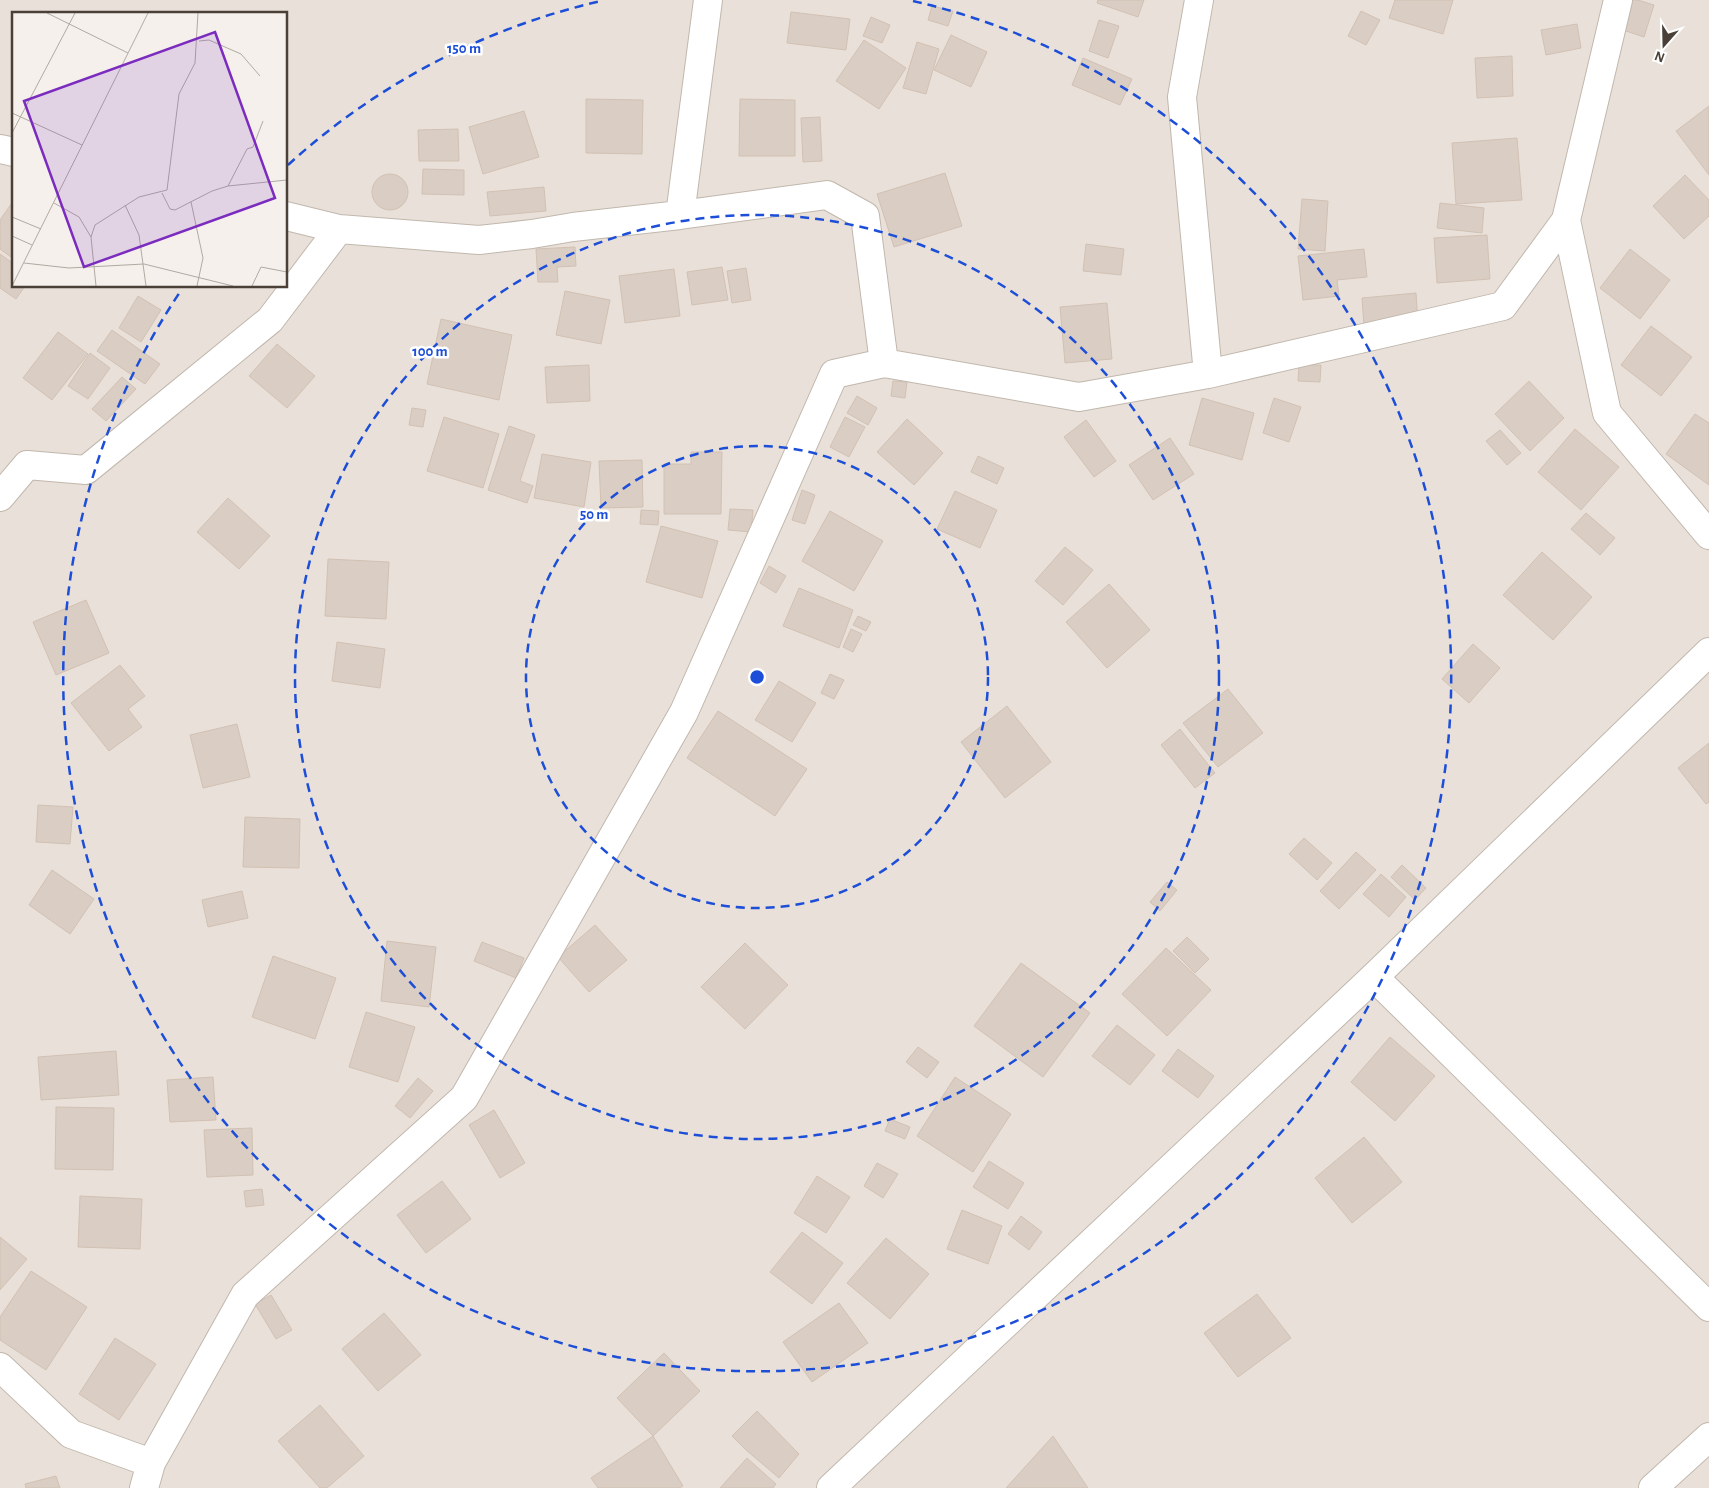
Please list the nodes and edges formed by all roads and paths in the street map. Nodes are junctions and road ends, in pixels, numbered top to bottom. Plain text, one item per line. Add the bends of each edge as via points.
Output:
1 (708, 0) edge
2 (1199, 0) edge
3 (1618, 0) edge
4 (680, 215) junction
5 (288, 216) edge
6 (1566, 220) junction
7 (340, 229) junction
8 (884, 363) junction
9 (1208, 374) junction
10 (0, 497) edge
11 (1709, 535) edge
12 (1709, 652) edge
13 (1374, 977) junction
14 (1709, 1307) edge
15 (0, 1367) edge
16 (1709, 1437) edge
17 (147, 1475) edge
18 (831, 1488) edge
19 (1653, 1488) edge

1 - 4 street
2 - 9 street via 1182,97
3 - 6 street
4 - 7 street via 479,240
4 - 8 street via 827,194 865,216
5 - 7 street
6 - 9 street via 1503,306
6 - 11 street via 1607,413
7 - 10 street via 270,320 86,470 27,465
8 - 9 street via 1079,397
8 - 17 street via 834,374 684,712 464,1098 244,1295
12 - 13 street
13 - 14 street
13 - 18 street
15 - 17 street via 70,1434
16 - 19 street

